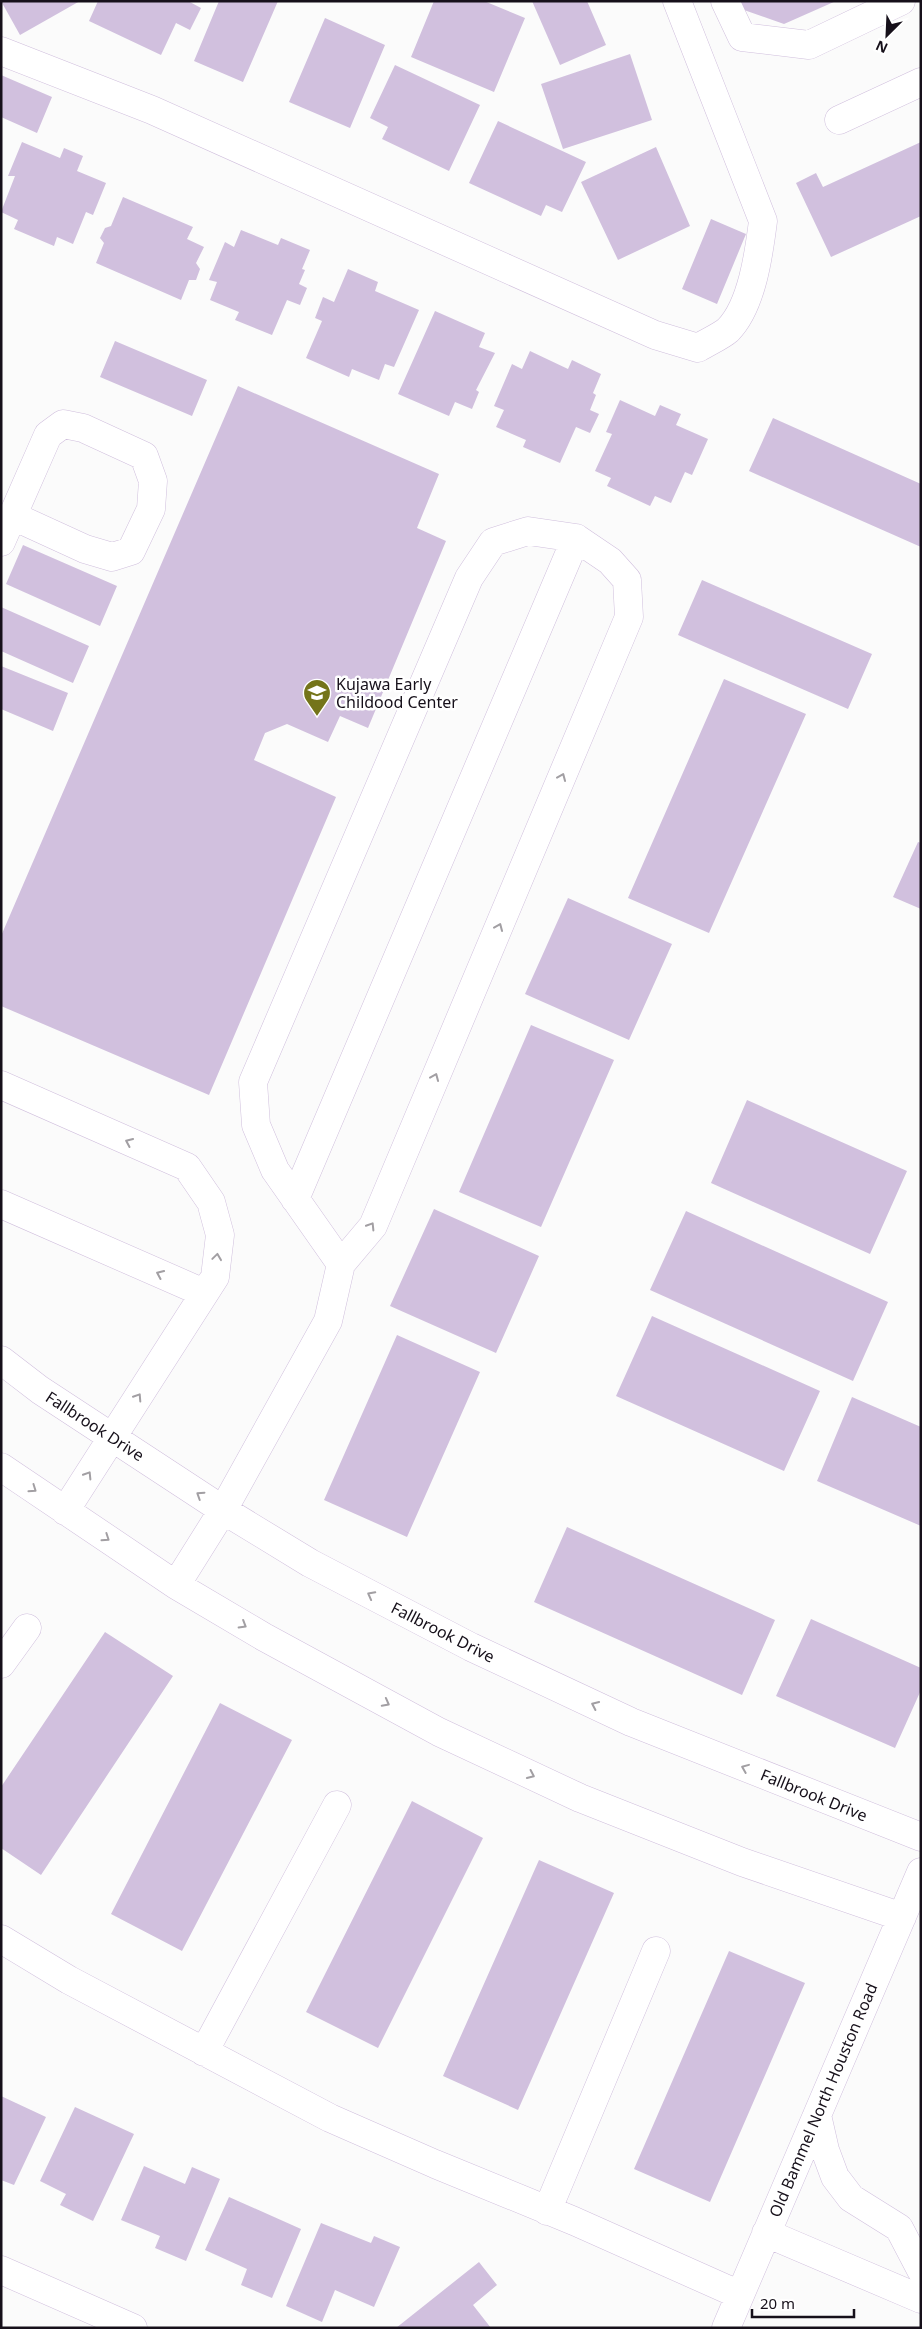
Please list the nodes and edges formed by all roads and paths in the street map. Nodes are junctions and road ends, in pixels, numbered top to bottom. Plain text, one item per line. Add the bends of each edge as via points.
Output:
1 (677, 1) edge
2 (725, 1) edge
3 (901, 1) edge
4 (1, 51) edge
5 (921, 82) edge
6 (839, 120) dead end
7 (13, 516) junction
8 (576, 538) junction
9 (1, 542) edge
10 (1, 1085) edge
11 (295, 1199) junction
12 (1, 1204) edge
13 (342, 1264) junction
14 (204, 1293) junction
15 (1, 1360) edge
16 (111, 1438) junction
17 (1, 1467) edge
18 (223, 1510) junction
19 (65, 1511) junction
20 (176, 1585) junction
21 (27, 1628) dead end
22 (1, 1664) edge
23 (337, 1805) dead end
24 (921, 1837) edge
25 (921, 1872) edge
26 (902, 1917) junction
27 (1, 1939) edge
28 (656, 1951) dead end
29 (204, 2052) junction
30 (817, 2115) junction
31 (547, 2211) junction
32 (766, 2233) junction
33 (1, 2270) edge
34 (921, 2270) edge
35 (740, 2295) junction
36 (921, 2299) edge
37 (133, 2328) edge
38 (726, 2328) edge

1 - 4 street via 763,221 760,250 748,298 728,330 698,348 655,335 152,110
2 - 3 street via 742,37 809,45
5 - 6 street
7 - 7 street via 48,435 63,424 83,428 144,456 153,481 151,509 131,551 112,557
7 - 9 street
8 - 11 street
8 - 11 street via 528,531 493,542 469,578 253,1082 256,1125 275,1170
13 -> 8 street via 373,1226 629,617 627,580 610,561
14 -> 10 street via 215,1277 220,1235 210,1202 187,1167
11 - 13 street
14 -> 12 street
13 - 18 street via 328,1321
16 -> 14 street
15 - 16 street, Fallbrook Drive
18 -> 16 street, Fallbrook Drive
19 -> 16 street
17 -> 19 street
18 - 20 street
24 -> 18 street, Fallbrook Drive via 596,1706 471,1647 310,1563
19 -> 20 street
20 -> 26 street via 439,1732 580,1798 742,1862
21 - 22 street
23 - 29 street
25 - 26 street, Old Bammel North Houston Road
26 - 30 street, Old Bammel North Houston Road
27 - 29 street via 69,1980
28 - 31 street
29 - 31 street via 330,2118
30 - 32 street, Old Bammel North Houston Road
30 - 34 street via 835,2177 851,2198 899,2228
31 - 35 street
32 - 35 street, Old Bammel North Houston Road
32 - 36 street
33 - 37 street
35 - 38 street, Old Bammel North Houston Road

